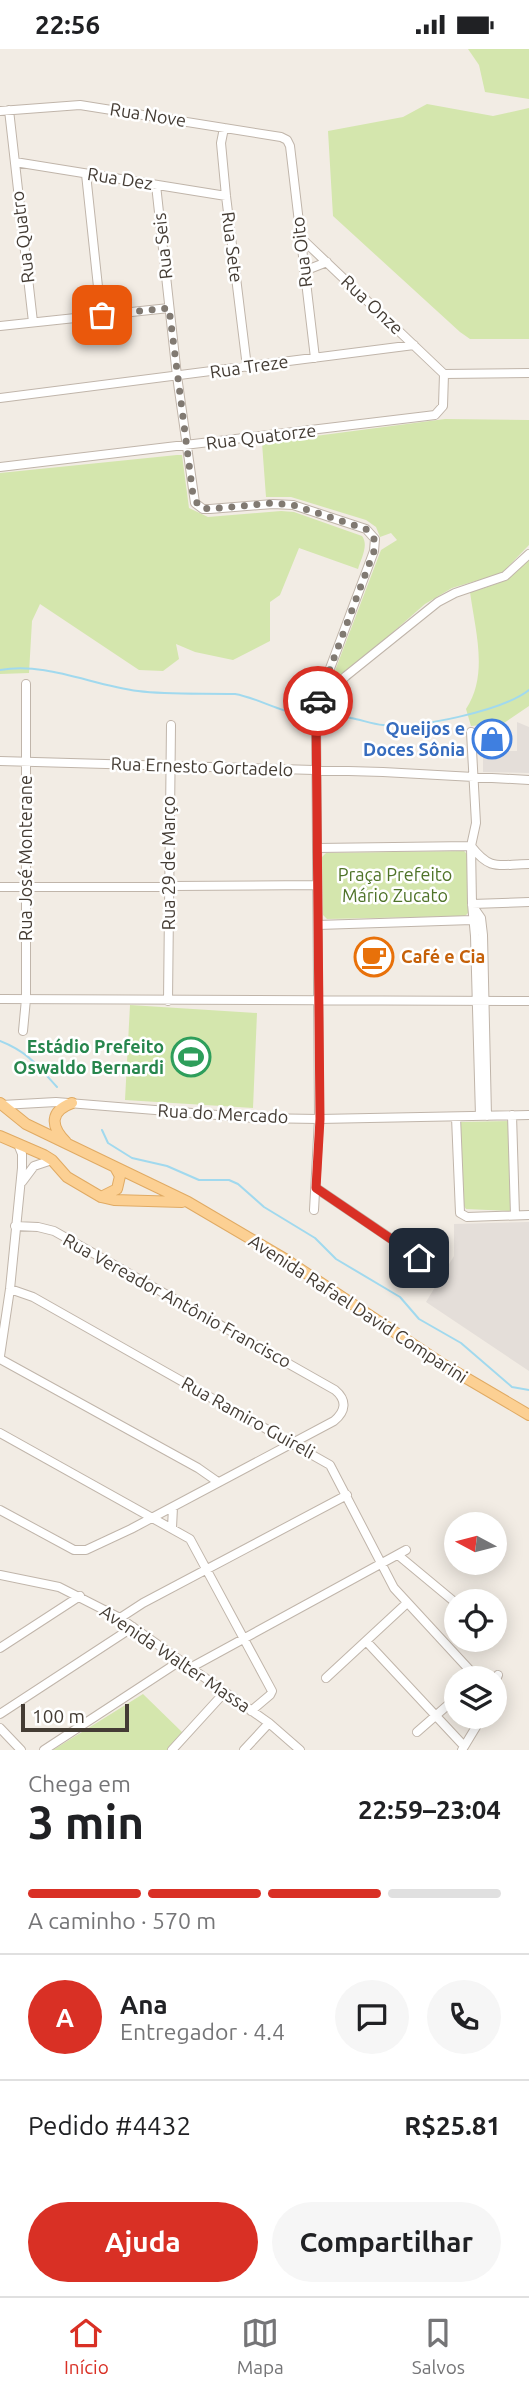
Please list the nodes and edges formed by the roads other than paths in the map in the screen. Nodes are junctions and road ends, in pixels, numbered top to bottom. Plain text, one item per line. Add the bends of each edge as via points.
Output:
1 (4, 111) edge
2 (223, 128) junction
3 (290, 146) joint
4 (15, 162) junction
5 (86, 174) junction
6 (156, 185) junction
7 (226, 195) junction
8 (300, 237) junction
9 (327, 262) junction
10 (304, 271) junction
11 (169, 308) junction
12 (102, 315) junction
13 (33, 322) junction
14 (0, 327) edge
15 (414, 345) junction
16 (314, 358) junction
17 (247, 367) junction
18 (529, 373) edge
19 (444, 374) junction
20 (177, 376) junction
21 (0, 398) edge
22 (186, 446) junction
23 (0, 467) edge
24 (529, 554) edge
25 (26, 684) dead end
26 (317, 704) junction
27 (171, 725) dead end
28 (471, 732) dead end
29 (0, 761) edge
30 (26, 761) junction
31 (169, 766) junction
32 (316, 771) junction
33 (474, 778) junction
34 (529, 780) edge
35 (471, 846) junction
36 (317, 848) junction
37 (529, 864) edge
38 (317, 885) junction
39 (168, 886) junction
40 (0, 887) edge
41 (27, 887) junction
42 (529, 902) edge
43 (472, 904) junction
44 (472, 920) junction
45 (318, 925) junction
46 (0, 999) edge
47 (26, 999) junction
48 (318, 1000) junction
49 (168, 1001) junction
50 (481, 1001) junction
51 (529, 1001) edge
52 (23, 1031) dead end
53 (72, 1103) junction
54 (1, 1104) edge
55 (512, 1115) junction
56 (529, 1115) edge
57 (484, 1116) junction
58 (456, 1117) junction
59 (320, 1119) junction
60 (0, 1136) edge
61 (18, 1144) junction
62 (68, 1144) junction
63 (52, 1160) junction
64 (115, 1167) junction
65 (20, 1184) junction
66 (316, 1188) junction
67 (102, 1197) junction
68 (188, 1202) junction
69 (314, 1210) dead end
70 (515, 1215) junction
71 (529, 1215) edge
72 (15, 1226) junction
73 (440, 1272) dead end
74 (10, 1289) junction
75 (0, 1358) edge
76 (529, 1415) edge
77 (270, 1432) junction
78 (0, 1433) edge
79 (313, 1433) junction
80 (293, 1444) junction
81 (273, 1454) junction
82 (315, 1456) junction
83 (198, 1468) junction
84 (218, 1482) junction
85 (204, 1490) junction
86 (347, 1495) junction
87 (130, 1506) junction
88 (173, 1507) junction
89 (0, 1510) edge
90 (152, 1518) junction
91 (172, 1528) junction
92 (131, 1529) junction
93 (381, 1564) junction
94 (208, 1570) junction
95 (0, 1574) edge
96 (444, 1592) edge
97 (80, 1597) junction
98 (407, 1603) junction
99 (120, 1619) junction
100 (134, 1627) junction
101 (244, 1637) junction
102 (366, 1641) junction
103 (0, 1648) edge
104 (180, 1661) junction
105 (466, 1666) edge
106 (190, 1668) junction
107 (326, 1678) dead end
108 (224, 1693) junction
109 (444, 1709) edge
110 (251, 1711) junction
111 (0, 1714) edge
112 (436, 1716) junction
113 (269, 1723) junction
114 (0, 1728) edge
115 (475, 1729) edge
116 (417, 1732) dead end
117 (463, 1748) edge
118 (22, 1750) edge
119 (44, 1750) edge
120 (172, 1750) edge
121 (244, 1750) edge
122 (300, 1750) edge

1 - 2 street, Rua Nove via 74,104
1 - 4 street, Rua Quatro
2 - 3 street, Rua Nove via 281,137
2 - 7 street, Rua Sete
3 - 8 street, Rua Oito
4 - 5 street, Rua Dez
4 - 13 street, Rua Quatro
5 - 6 street, Rua Dez
5 - 12 street
6 - 7 street, Rua Dez
6 - 11 street, Rua Seis
7 - 17 street, Rua Sete
8 - 9 street, Rua Onze
8 - 10 street, Rua Oito
9 - 10 street
9 - 15 street, Rua Onze
10 - 16 street, Rua Oito
11 - 12 street
11 - 20 street, Rua Seis
12 - 13 street
13 - 14 street
15 - 16 street, Rua Treze
15 - 19 street, Rua Onze
16 - 17 street, Rua Treze
17 - 20 street, Rua Treze
18 - 19 street
19 - 22 street, Rua Quatorze via 443,406 435,415
20 - 21 street, Rua Treze
20 - 22 street, Rua Seis
22 - 23 street, Rua Quatorze
22 - 26 street, Rua Seis via 199,507 293,505 366,529 374,539 374,551
24 - 26 street via 498,580 438,602
25 - 30 street, Rua José Monterane
26 - 32 street
27 - 31 street, Rua 29 de Março
28 - 33 street
29 - 30 street, Rua Ernesto Gortadelo
30 - 31 street, Rua Ernesto Gortadelo
30 - 41 street, Rua José Monterane
31 - 32 street, Rua Ernesto Gortadelo
31 - 39 street, Rua 29 de Março
32 - 33 street, Rua Ernesto Gortadelo
32 - 36 street
33 - 34 street, Rua Ernesto Gortadelo
33 - 35 street via 476,824
35 - 36 street
35 - 37 street via 489,864
35 - 43 street
36 - 38 street
38 - 39 street
38 - 45 street
39 - 41 street
39 - 49 street, Rua 29 de Março
40 - 41 street
41 - 47 street, Rua José Monterane
42 - 43 street
43 - 44 street
43 - 50 street via 482,926
44 - 45 street
44 - 50 street
45 - 48 street
46 - 47 street
47 - 49 street
47 - 52 street, Rua José Monterane
48 - 49 street
48 - 50 street
48 - 59 street
50 - 51 street
50 - 57 street
53 - 54 street, Rua do Mercado
53 - 59 street, Rua do Mercado
53 - 62 main road via 55,1115 56,1128
54 - 62 main road, Avenida Rafael David Comparini via 26,1124
55 - 56 street, Rua do Mercado
55 - 57 street, Rua do Mercado
55 - 70 street
57 - 58 street, Rua do Mercado
58 - 59 street, Rua do Mercado
58 - 70 street via 461,1215
59 - 66 street
60 - 61 main road, Avenida Rafael David Comparini
61 - 63 main road, Avenida Rafael David Comparini
61 - 65 street
62 - 64 main road, Avenida Rafael David Comparini
63 - 65 street via 34,1166
63 - 67 main road, Avenida Rafael David Comparini via 67,1177
64 - 67 main road via 120,1176 117,1189
64 - 68 main road, Avenida Rafael David Comparini
65 - 72 street
66 - 69 street
66 - 73 street
67 - 68 main road, Avenida Rafael David Comparini
68 - 76 main road, Avenida Rafael David Comparini
70 - 71 street
72 - 74 street
72 - 79 street, Rua Vereador Antônio Francisco via 54,1231 335,1390 344,1399 343,1411
74 - 75 street
74 - 77 street, Rua Ramiro Guireli via 33,1297
75 - 83 street
77 - 80 street, Rua Ramiro Guireli
77 - 81 street
78 - 87 street
79 - 80 street
79 - 82 street
80 - 81 street
80 - 82 street, Rua Ramiro Guireli
81 - 84 street
82 - 86 street, Rua Ramiro Guireli via 330,1465
83 - 84 street
83 - 85 street
84 - 85 street
85 - 88 street
86 - 93 street, Rua Ramiro Guireli
86 - 94 street
87 - 90 street
87 - 92 street
88 - 90 street
88 - 91 street
89 - 92 street via 74,1550
90 - 91 street
90 - 92 street
91 - 94 street via 190,1539
93 - 96 street via 402,1552
93 - 98 street, Rua Ramiro Guireli
93 - 101 street
94 - 99 street
94 - 101 street
95 - 97 street, Avenida Walter Massa via 46,1583
97 - 99 street, Avenida Walter Massa
97 - 103 street
98 - 102 street
98 - 105 street, Rua Ramiro Guireli
99 - 100 street, Avenida Walter Massa
100 - 104 street, Avenida Walter Massa
100 - 111 street
101 - 106 street
101 - 110 street via 272,1694
102 - 107 street
102 - 112 street
104 - 106 street, Avenida Walter Massa
104 - 119 street
106 - 108 street, Avenida Walter Massa
108 - 110 street, Avenida Walter Massa
108 - 120 street
109 - 112 street
110 - 113 street, Avenida Walter Massa
112 - 116 street
112 - 117 street
113 - 121 street
113 - 122 street, Avenida Walter Massa
114 - 118 street
115 - 117 street

